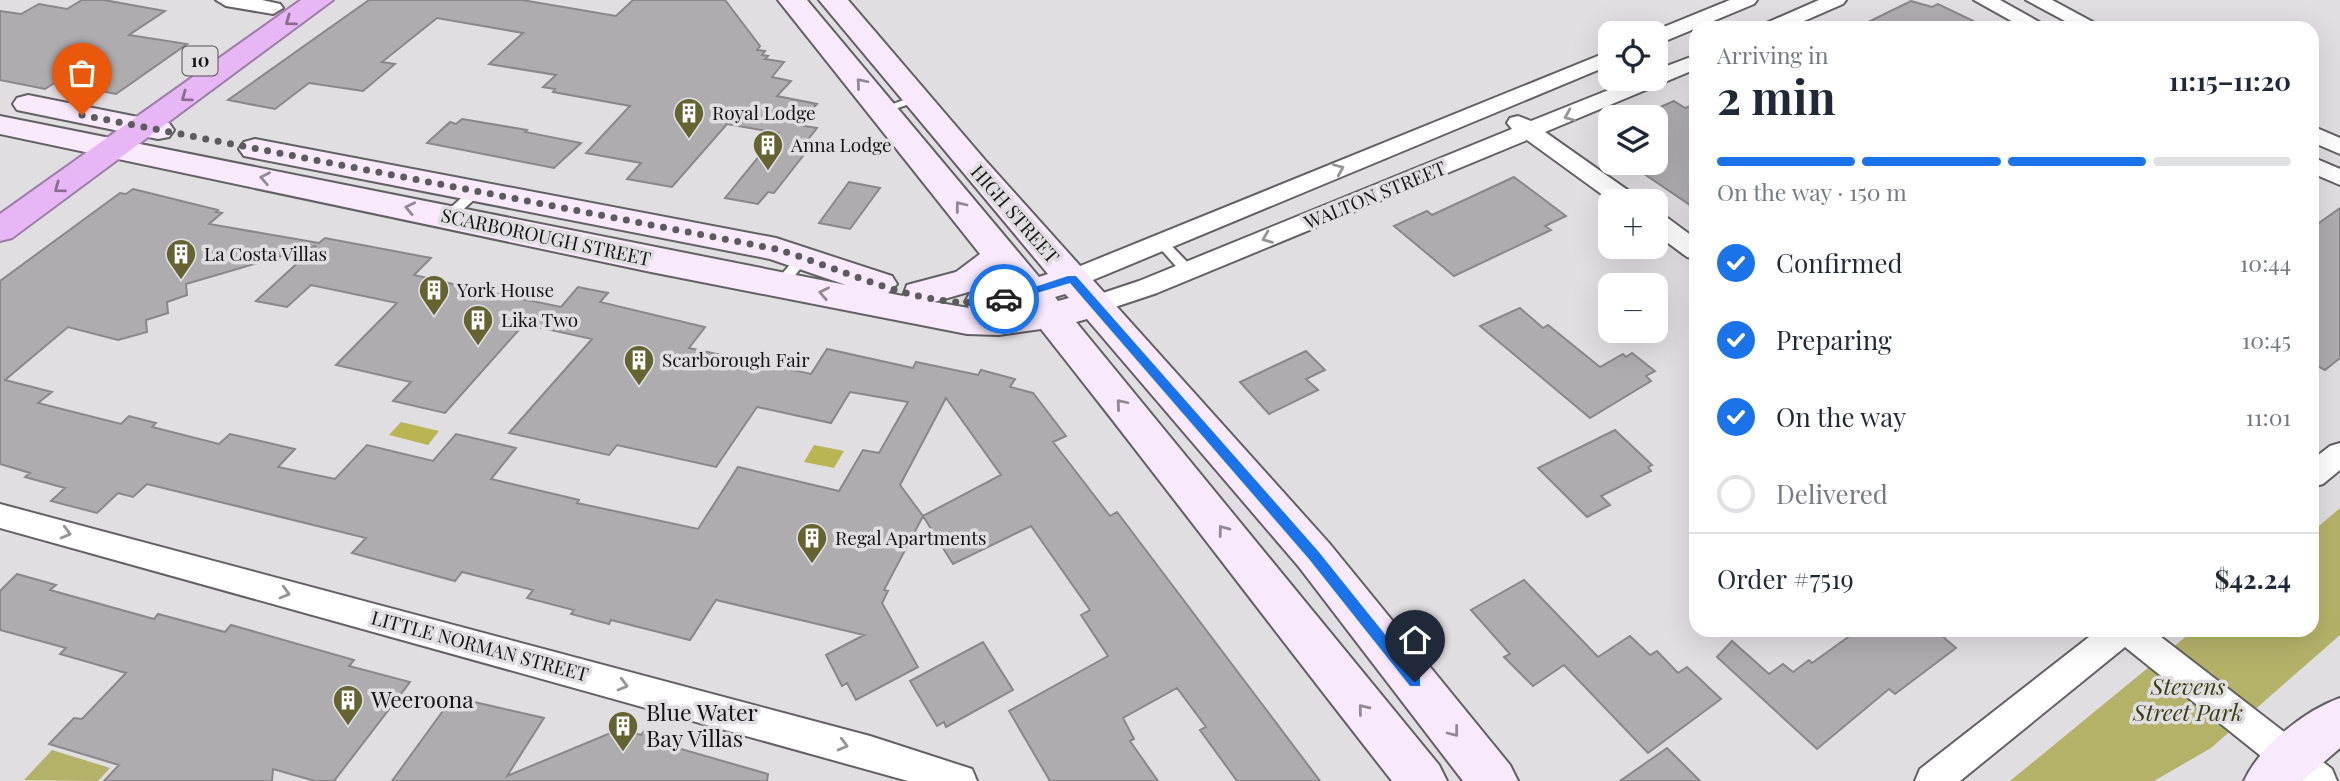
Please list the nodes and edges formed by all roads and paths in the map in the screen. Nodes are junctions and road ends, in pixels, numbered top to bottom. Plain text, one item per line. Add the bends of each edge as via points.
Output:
1 (226, 0) edge
2 (319, 0) edge
3 (792, 0) edge
4 (833, 0) edge
5 (1747, 0) edge
6 (1836, 0) edge
7 (1984, 0) edge
8 (2036, 0) edge
9 (279, 4) edge
10 (1697, 21) edge
11 (1787, 21) edge
12 (2026, 21) edge
13 (2080, 21) edge
14 (1689, 24) edge
15 (1668, 33) edge
16 (1598, 62) edge
17 (1689, 64) edge
18 (1668, 73) edge
19 (1625, 91) edge
20 (0, 98) edge
21 (917, 98) junction
22 (1493, 105) junction
23 (883, 110) junction
24 (0, 125) edge
25 (1531, 132) junction
26 (114, 135) junction
27 (2319, 136) edge
28 (2340, 147) edge
29 (2319, 168) edge
30 (2340, 178) edge
31 (1610, 189) edge
32 (475, 192) junction
33 (0, 201) edge
34 (449, 216) junction
35 (0, 230) edge
36 (1668, 231) edge
37 (1162, 243) junction
38 (1689, 246) edge
39 (1000, 256) junction
40 (1188, 270) junction
41 (792, 271) junction
42 (1083, 292) junction
43 (920, 295) junction
44 (1039, 305) junction
45 (2340, 454) edge
46 (2319, 470) edge
47 (0, 516) edge
48 (2113, 637) edge
49 (2137, 637) edge
50 (2340, 719) edge
51 (2293, 774) edge
52 (959, 781) edge
53 (1422, 781) edge
54 (1493, 781) edge
55 (1933, 781) edge
56 (2242, 781) edge

1 - 9 street
2 -> 26 highway, 10
23 -> 3 main road, HIGH STREET
4 - 21 main road, HIGH STREET
5 - 10 street
6 - 11 street
7 - 12 street
8 - 13 street
9 - 26 highway, 10
14 - 15 street
16 - 22 street, WALTON STREET
17 - 18 street, WALTON STREET
19 -> 25 street, WALTON STREET
20 - 26 main road, SCARBOROUGH STREET
21 - 23 lane
21 - 42 main road, HIGH STREET
22 - 25 street
37 -> 22 street, WALTON STREET
39 -> 23 main road, HIGH STREET
24 - 26 main road, SCARBOROUGH STREET
25 - 31 street
25 -> 40 street, WALTON STREET
26 - 32 main road, SCARBOROUGH STREET
26 - 33 highway, 10
34 -> 26 main road, SCARBOROUGH STREET
26 -> 35 highway, 10
27 - 28 street
29 - 30 street
32 - 34 lane
32 - 41 main road, SCARBOROUGH STREET via 776,249
34 - 41 main road, SCARBOROUGH STREET
36 - 38 street
37 - 40 lane
37 - 42 street, WALTON STREET
39 - 43 main road via 969,280
39 - 44 main road, HIGH STREET
40 - 42 street, WALTON STREET
41 - 43 main road, SCARBOROUGH STREET via 863,279
44 -> 41 main road, SCARBOROUGH STREET via 1003,323 977,322
42 - 44 main road, SCARBOROUGH STREET
42 -> 54 main road, HIGH STREET via 1314,555
43 - 44 main road, SCARBOROUGH STREET
53 -> 44 main road, HIGH STREET
45 - 46 street
47 -> 52 street, LITTLE NORMAN STREET via 870,752
48 - 55 street
49 - 51 street
50 - 51 main road
51 - 56 main road

